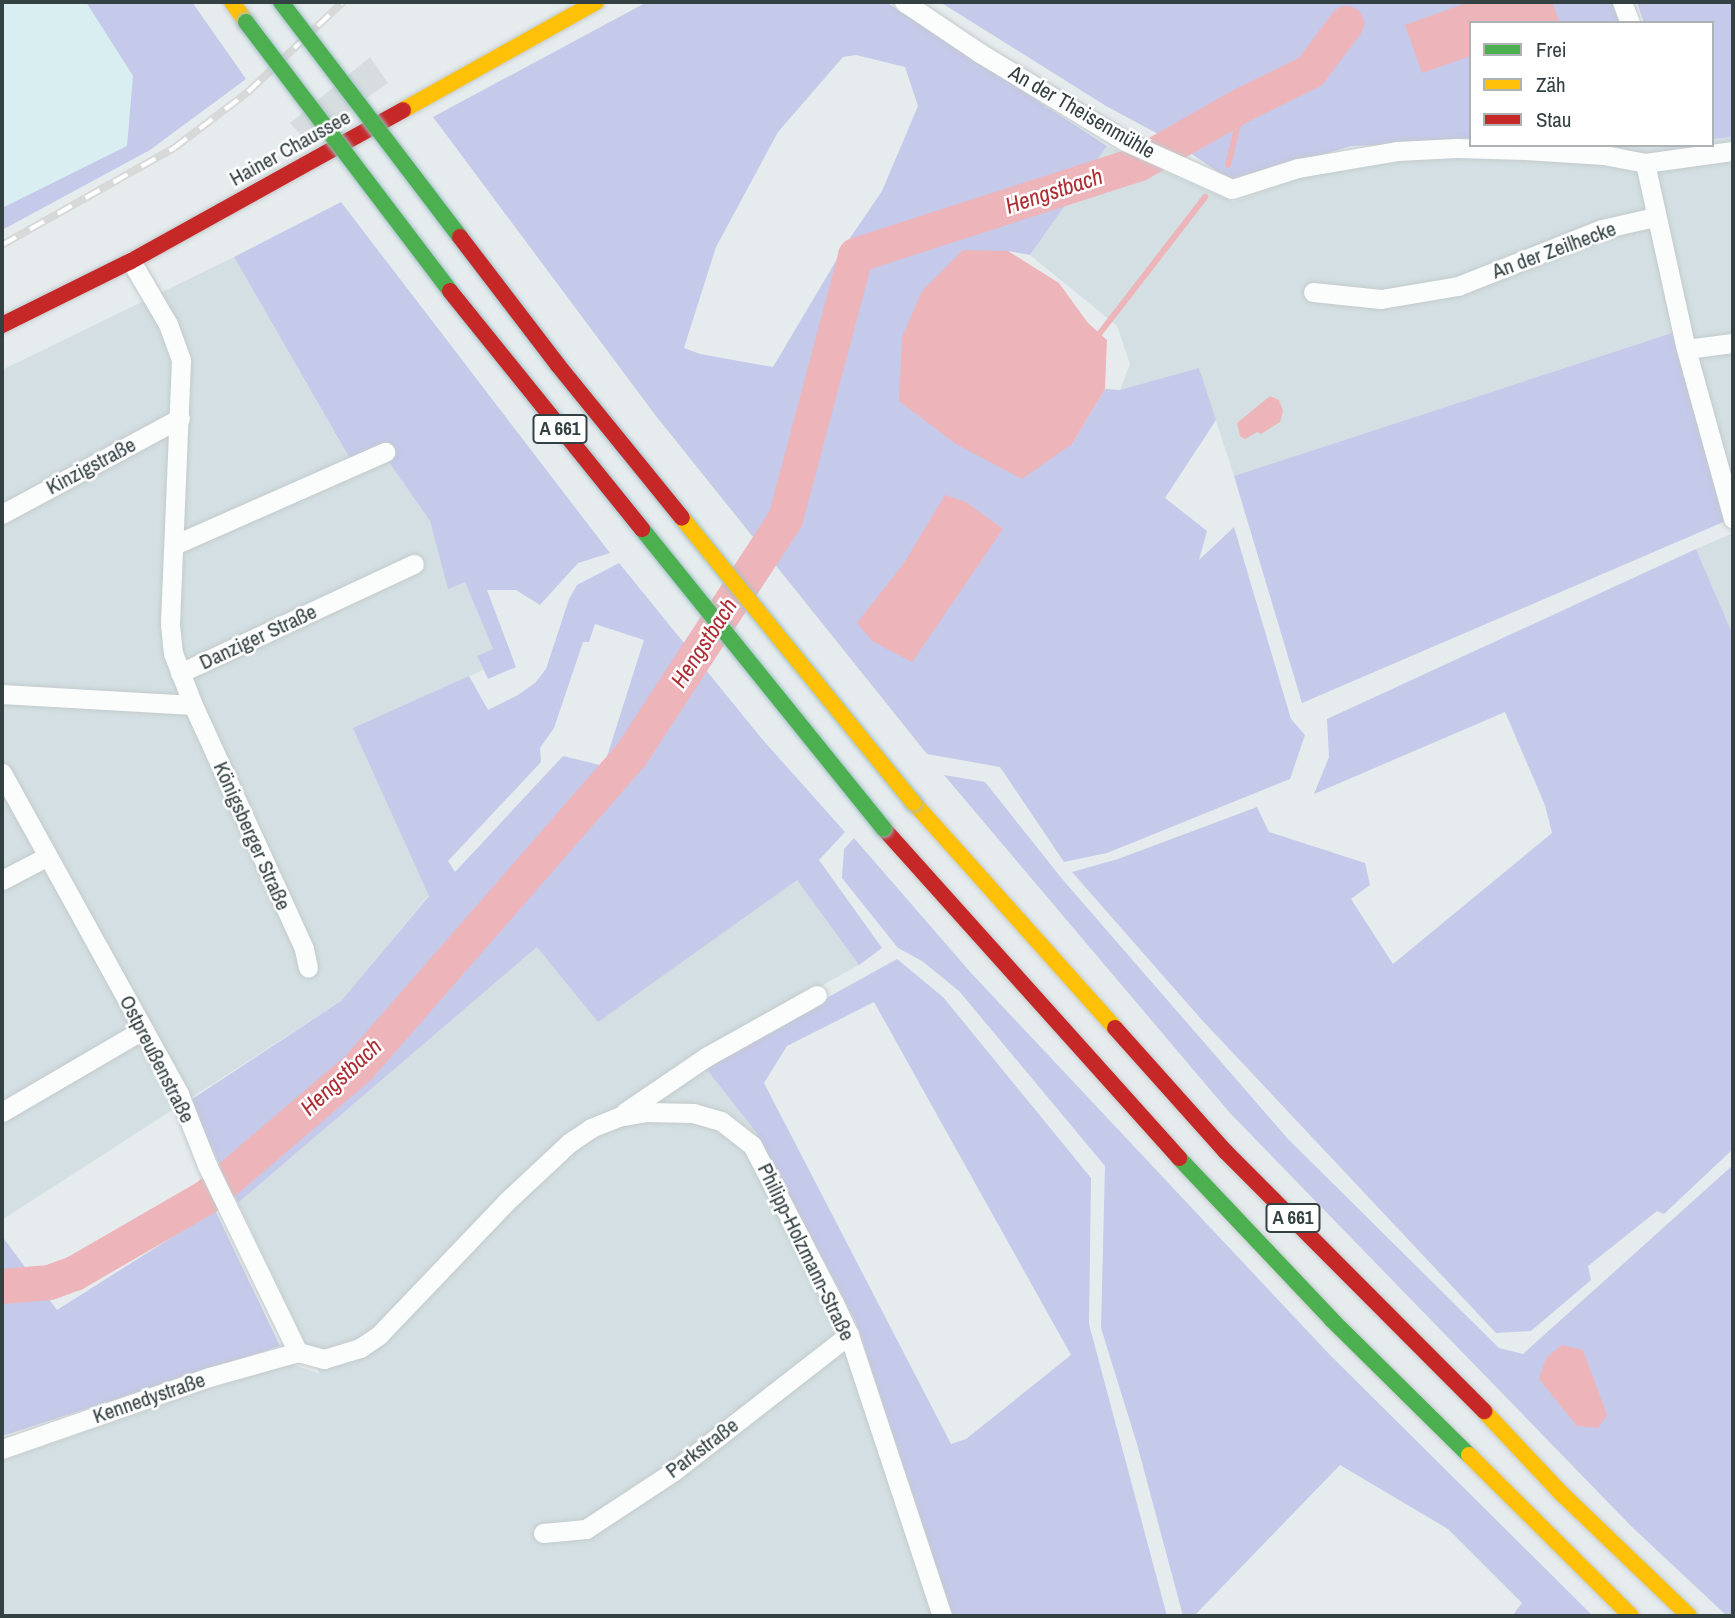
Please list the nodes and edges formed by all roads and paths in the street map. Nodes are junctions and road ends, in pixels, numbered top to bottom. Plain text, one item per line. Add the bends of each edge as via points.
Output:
1 (232, 2) edge
2 (281, 2) edge
3 (596, 2) edge
4 (904, 2) edge
5 (1622, 2) edge
6 (1629, 21) edge
7 (1733, 151) edge
8 (1656, 156) edge
9 (1655, 218) junction
10 (131, 261) junction
11 (1313, 292) dead end
12 (2, 325) edge
13 (1733, 343) edge
14 (1686, 349) junction
15 (180, 418) junction
16 (385, 452) dead end
17 (2, 514) edge
18 (1733, 519) edge
19 (174, 545) junction
20 (414, 564) dead end
21 (180, 673) junction
22 (2, 694) edge
23 (193, 705) junction
24 (2, 774) edge
25 (46, 857) junction
26 (2, 880) edge
27 (308, 968) dead end
28 (817, 995) dead end
29 (144, 1029) junction
30 (2, 1112) edge
31 (618, 1116) junction
32 (849, 1335) junction
33 (298, 1352) junction
34 (2, 1449) edge
35 (543, 1533) dead end
36 (942, 1616) edge
37 (1631, 1616) edge
38 (1689, 1616) edge

1 - 37 main road, A 661, bridge via 432,268 884,829 1220,1203
2 - 38 main road, A 661, bridge via 556,363 915,803 1226,1152 1562,1494
3 - 10 main road, Hainer Chaussee
4 - 8 street, An der Theisenmühle via 1125,142 1232,189 1298,169 1397,151 1457,148
5 - 6 street
7 - 8 street, An der Theisenmühle
8 - 9 street
9 - 11 street, An der Zeilhecke via 1602,229 1458,286 1381,299
9 - 14 street
10 - 12 main road, Hainer Chaussee
10 - 15 street, Danziger Straße via 176,341 182,374
13 - 14 street
14 - 18 street
15 - 17 street, Kinzigstraße
15 - 19 street, Danziger Straße
16 - 19 street
19 - 21 street, Danziger Straße via 170,641
20 - 21 street, Danziger Straße
21 - 23 street, Königsberger Straße
22 - 23 street
23 - 27 street, Königsberger Straße via 304,949
24 - 25 street, Ostpreußenstraße
25 - 26 street
25 - 29 street, Ostpreußenstraße
28 - 31 street, Philipp-Holzmann-Straße via 706,1057
29 - 30 street
29 - 33 street, Ostpreußenstraße via 179,1094 207,1165
31 - 32 street, Philipp-Holzmann-Straße via 693,1113 721,1121 742,1135 760,1159
31 - 33 street, Philipp-Holzmann-Straße via 582,1134 555,1156 379,1335 360,1348 324,1359
32 - 35 street, Parkstraße via 674,1471 586,1529
32 - 36 street, Philipp-Holzmann-Straße
33 - 34 street, Kennedystraße via 209,1377

